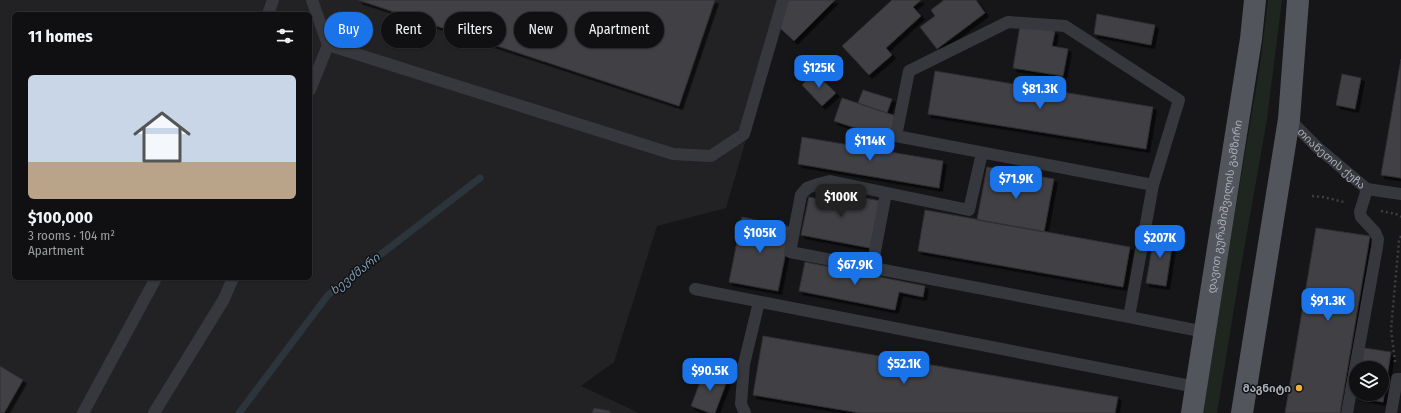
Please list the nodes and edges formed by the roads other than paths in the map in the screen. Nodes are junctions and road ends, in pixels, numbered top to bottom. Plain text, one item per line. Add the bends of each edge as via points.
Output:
1 (273, 0) edge
2 (312, 0) edge
3 (783, 0) edge
4 (1255, 0) edge
5 (1298, 0) edge
6 (269, 12) edge
7 (324, 34) edge
8 (327, 48) edge
9 (338, 48) edge
10 (312, 85) edge
11 (1290, 119) junction
12 (982, 153) junction
13 (1153, 185) junction
14 (1367, 189) junction
15 (886, 193) junction
16 (1401, 194) edge
17 (872, 267) junction
18 (155, 280) edge
19 (232, 280) edge
20 (695, 289) dead end
21 (759, 302) junction
22 (1129, 317) junction
23 (1205, 332) junction
24 (1399, 379) edge
25 (1196, 387) junction
26 (83, 413) edge
27 (154, 413) edge
28 (744, 413) edge
29 (1192, 413) edge
30 (1242, 413) edge
31 (1347, 413) edge
32 (1391, 413) edge

1 - 6 lane
2 - 7 lane
3 - 9 lane via 744,134 711,156 674,154
4 - 23 main road, დავით გურამიშვილის გამზირი
5 - 11 main road
8 - 10 lane
11 - 14 lane, თიანეთის ქუჩა via 1317,147
11 - 30 main road
12 - 13 lane
12 - 13 lane via 896,136 909,71 1008,22 1065,26 1179,100
12 - 15 lane via 969,210
13 - 22 lane
14 - 16 lane, თიანეთის ქუჩა
14 - 31 lane via 1360,212 1361,217 1375,232 1378,247
15 - 17 lane
15 - 17 lane via 830,181 807,188 801,195 790,252
17 - 22 lane
18 - 26 lane
19 - 27 lane via 217,311
20 - 21 lane
21 - 25 lane
21 - 28 lane via 744,364 741,404
22 - 23 lane
23 - 25 main road, დავით გურამიშვილის გამზირი
24 - 32 lane
25 - 29 main road, დავით გურამიშვილის გამზირი

